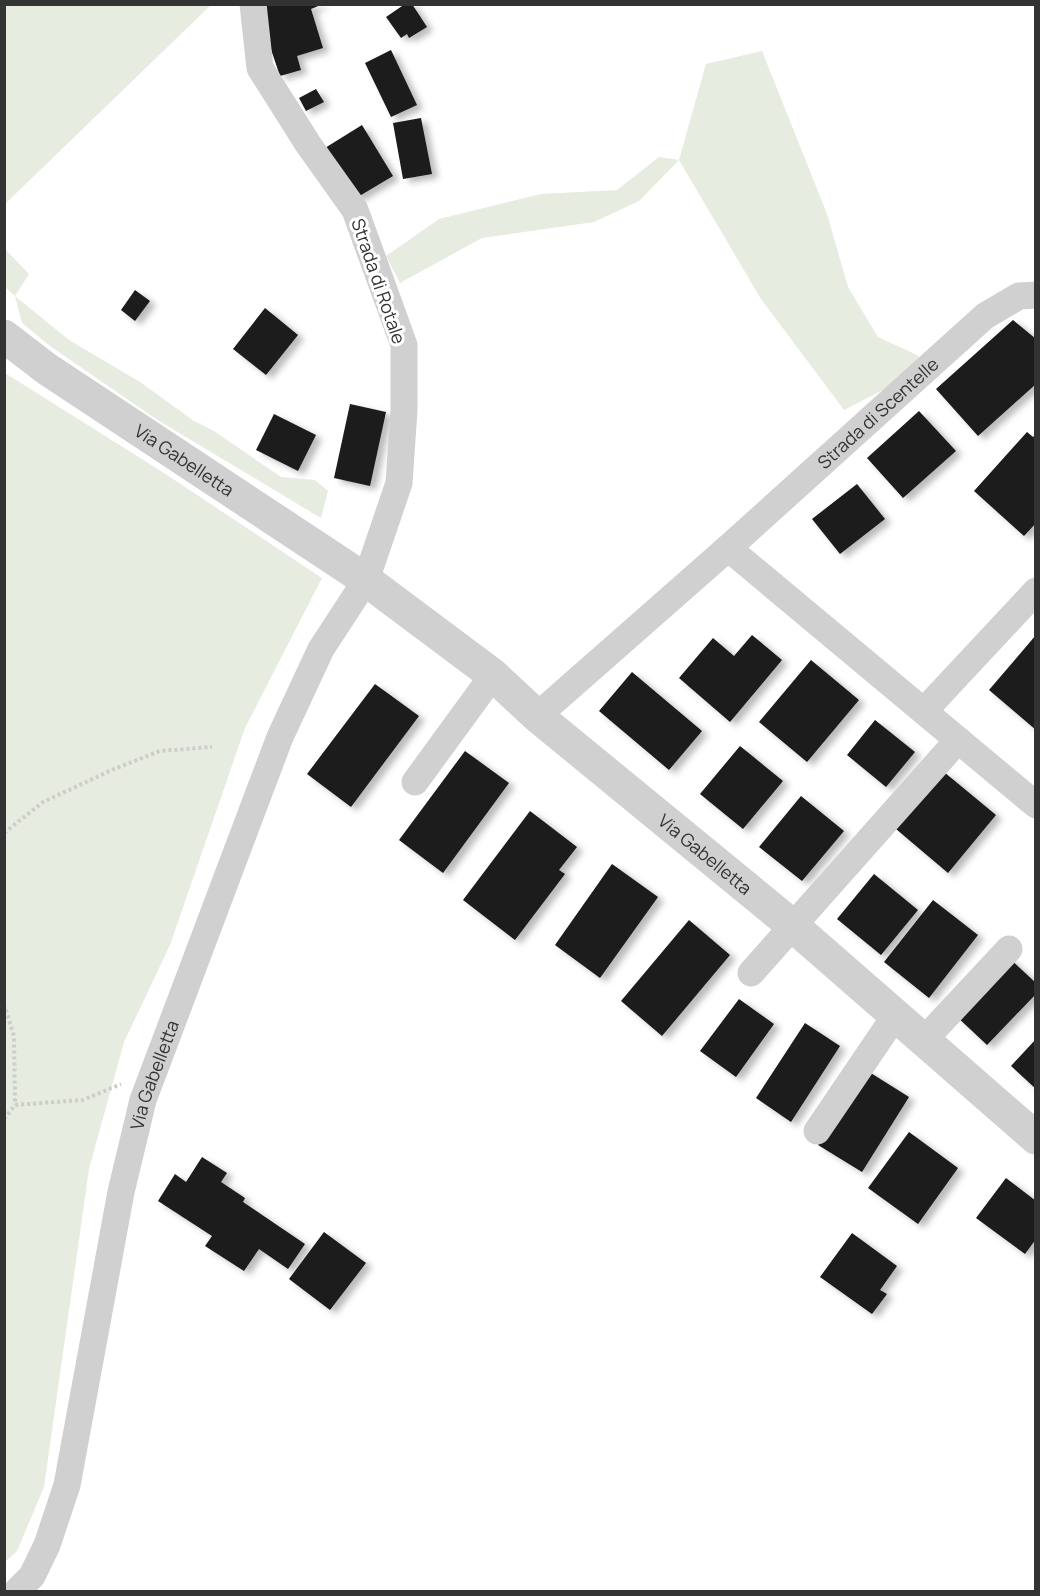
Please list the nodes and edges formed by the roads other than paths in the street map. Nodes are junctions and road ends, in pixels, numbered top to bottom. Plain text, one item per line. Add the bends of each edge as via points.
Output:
1 (253, 4) edge
2 (1035, 295) edge
3 (4, 336) edge
4 (728, 548) junction
5 (366, 580) junction
6 (1035, 591) edge
7 (493, 675) junction
8 (924, 711) junction
9 (537, 716) junction
10 (958, 740) junction
11 (415, 782) dead end
12 (1035, 805) edge
13 (793, 926) junction
14 (1009, 949) dead end
15 (751, 973) dead end
16 (896, 1016) junction
17 (924, 1040) junction
18 (817, 1131) dead end
19 (1035, 1138) edge
20 (16, 1592) edge

1 - 5 street, Strada di Rotale via 260,68 355,210 404,345 399,483
2 - 4 street, Strada di Scentelle via 1019,296 986,316
3 - 5 street, Via Gabelletta via 47,369
4 - 8 street
4 - 9 street, Strada di Scentelle
5 - 7 street, Via Gabelletta
5 - 20 street, Via Gabelletta via 321,649 280,737 143,1100 121,1192 67,1485 47,1545 32,1576
6 - 8 street
7 - 9 street, Via Gabelletta
7 - 11 street
8 - 10 street
9 - 13 street, Via Gabelletta
10 - 12 street
10 - 13 street
13 - 15 street
13 - 16 street, Via Gabelletta
14 - 17 street
16 - 17 street, Via Gabelletta
16 - 18 street
17 - 19 street, Via Gabelletta

